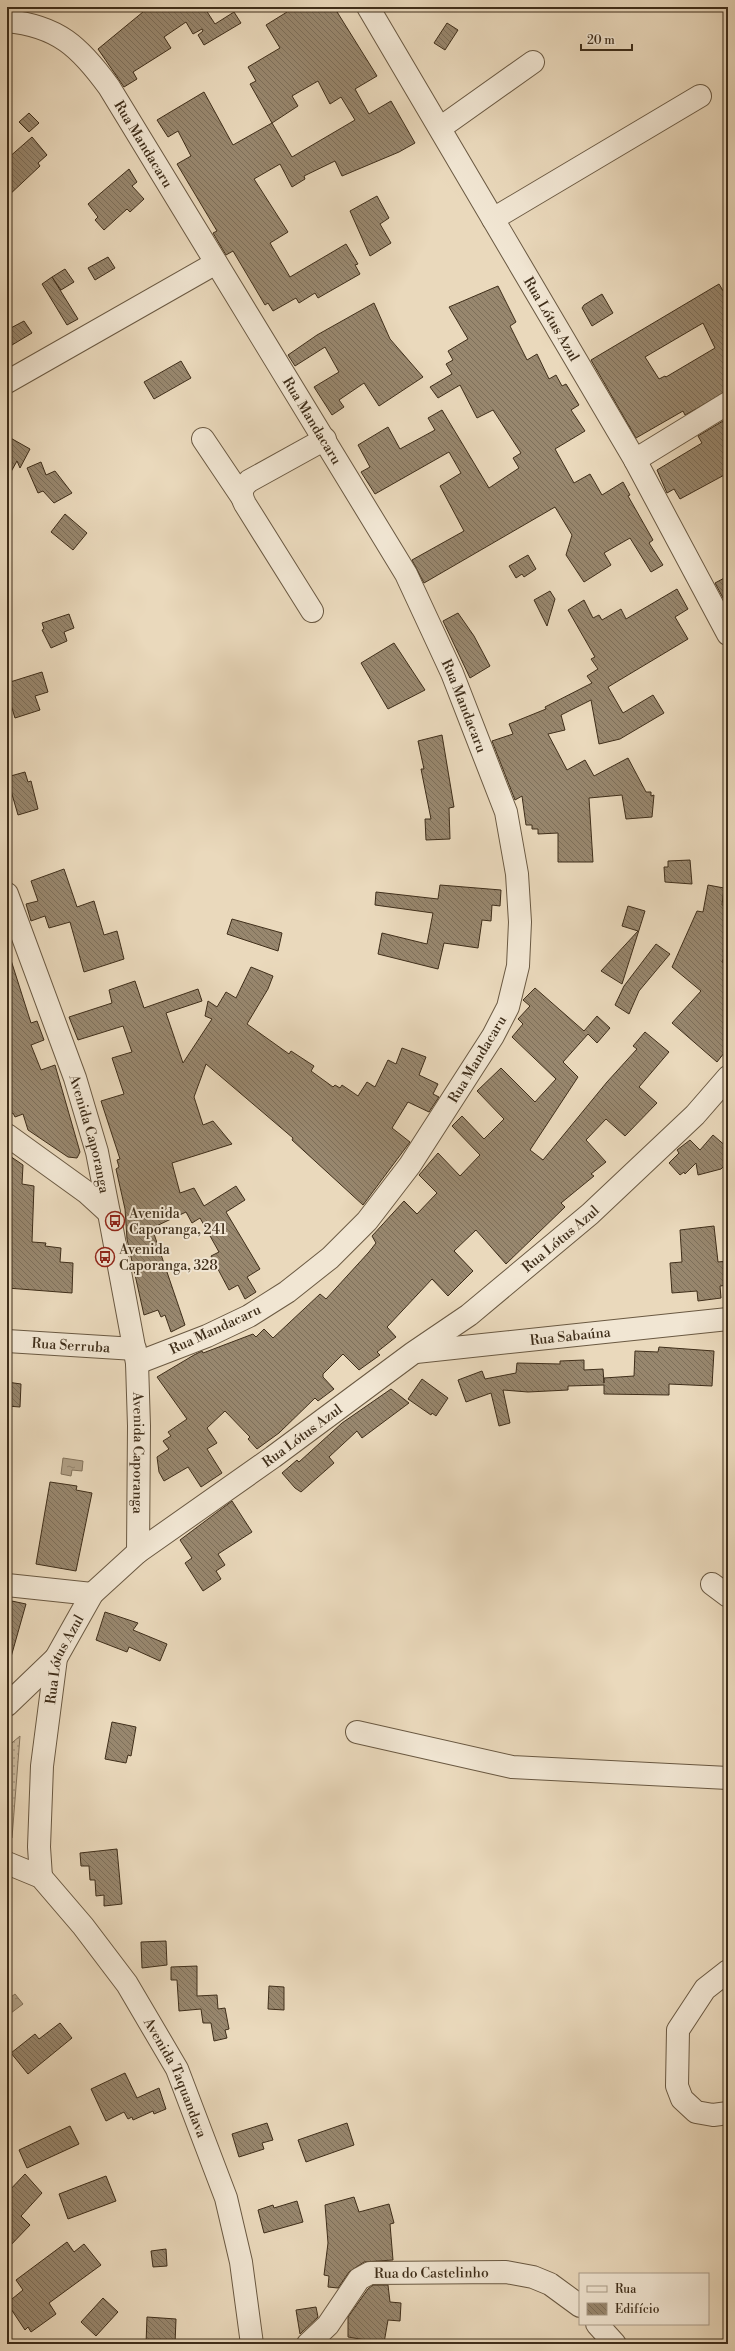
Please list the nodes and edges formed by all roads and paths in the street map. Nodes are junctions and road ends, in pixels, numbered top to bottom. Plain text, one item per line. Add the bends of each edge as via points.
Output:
1 (368, 7) edge
2 (7, 21) edge
3 (533, 62) dead end
4 (700, 96) dead end
5 (440, 128) junction
6 (493, 219) junction
7 (216, 263) junction
8 (7, 382) edge
9 (728, 403) edge
10 (203, 439) dead end
11 (325, 439) junction
12 (634, 460) junction
13 (242, 498) junction
14 (312, 611) dead end
15 (728, 634) edge
16 (7, 894) edge
17 (728, 1077) edge
18 (7, 1135) edge
19 (109, 1213) junction
20 (728, 1318) edge
21 (7, 1341) edge
22 (413, 1353) junction
23 (136, 1356) junction
24 (138, 1552) junction
25 (7, 1585) edge
26 (92, 1594) junction
27 (56, 1658) junction
28 (7, 1705) edge
29 (357, 1732) dead end
30 (728, 1778) edge
31 (7, 1864) edge
32 (41, 1877) junction
33 (728, 1971) edge
34 (728, 2113) edge
35 (579, 2305) edge
36 (598, 2325) edge
37 (252, 2344) edge
38 (308, 2344) edge
39 (615, 2344) edge

1 - 5 street, Rua Lótus Azul
2 - 7 street, Rua Mandacaru via 49,30 74,45 91,61 131,120
3 - 5 street
4 - 6 street
5 - 6 street, Rua Lótus Azul
6 - 12 street, Rua Lótus Azul
7 - 8 street
7 - 11 street, Rua Mandacaru
9 - 12 street
10 - 13 street
11 - 13 street via 249,481 243,486
11 - 23 street, Rua Mandacaru via 406,574 452,673 491,768 506,812 517,874 520,922 518,966 508,1006 494,1036 390,1193 350,1240 287,1292 249,1316 207,1336
12 - 15 street, Rua Lótus Azul
13 - 14 street
16 - 19 street, Avenida Caporanga via 76,1078
17 - 22 street, Rua Lótus Azul via 695,1116 590,1214 469,1315
18 - 19 street via 86,1192
19 - 23 street, Avenida Caporanga
20 - 22 street, Rua Sabaúna
21 - 23 street, Rua Serruba
22 - 24 street, Rua Lótus Azul via 273,1457
23 - 24 street, Avenida Caporanga via 139,1426
24 - 26 street, Rua Lótus Azul
25 - 26 street
26 - 27 street, Rua Lótus Azul
27 - 28 street
27 - 32 street, Rua Lótus Azul via 42,1766 39,1847
29 - 30 street via 512,1767
31 - 32 street
32 - 37 street, Avenida Taquandava via 127,1984 177,2069 226,2198 241,2262
33 - 34 street via 706,1989 678,2030 676,2086 682,2099 696,2112 713,2115
35 - 38 street, Rua do Castelinho via 550,2284 506,2272 370,2273 359,2279 328,2326
36 - 39 street

